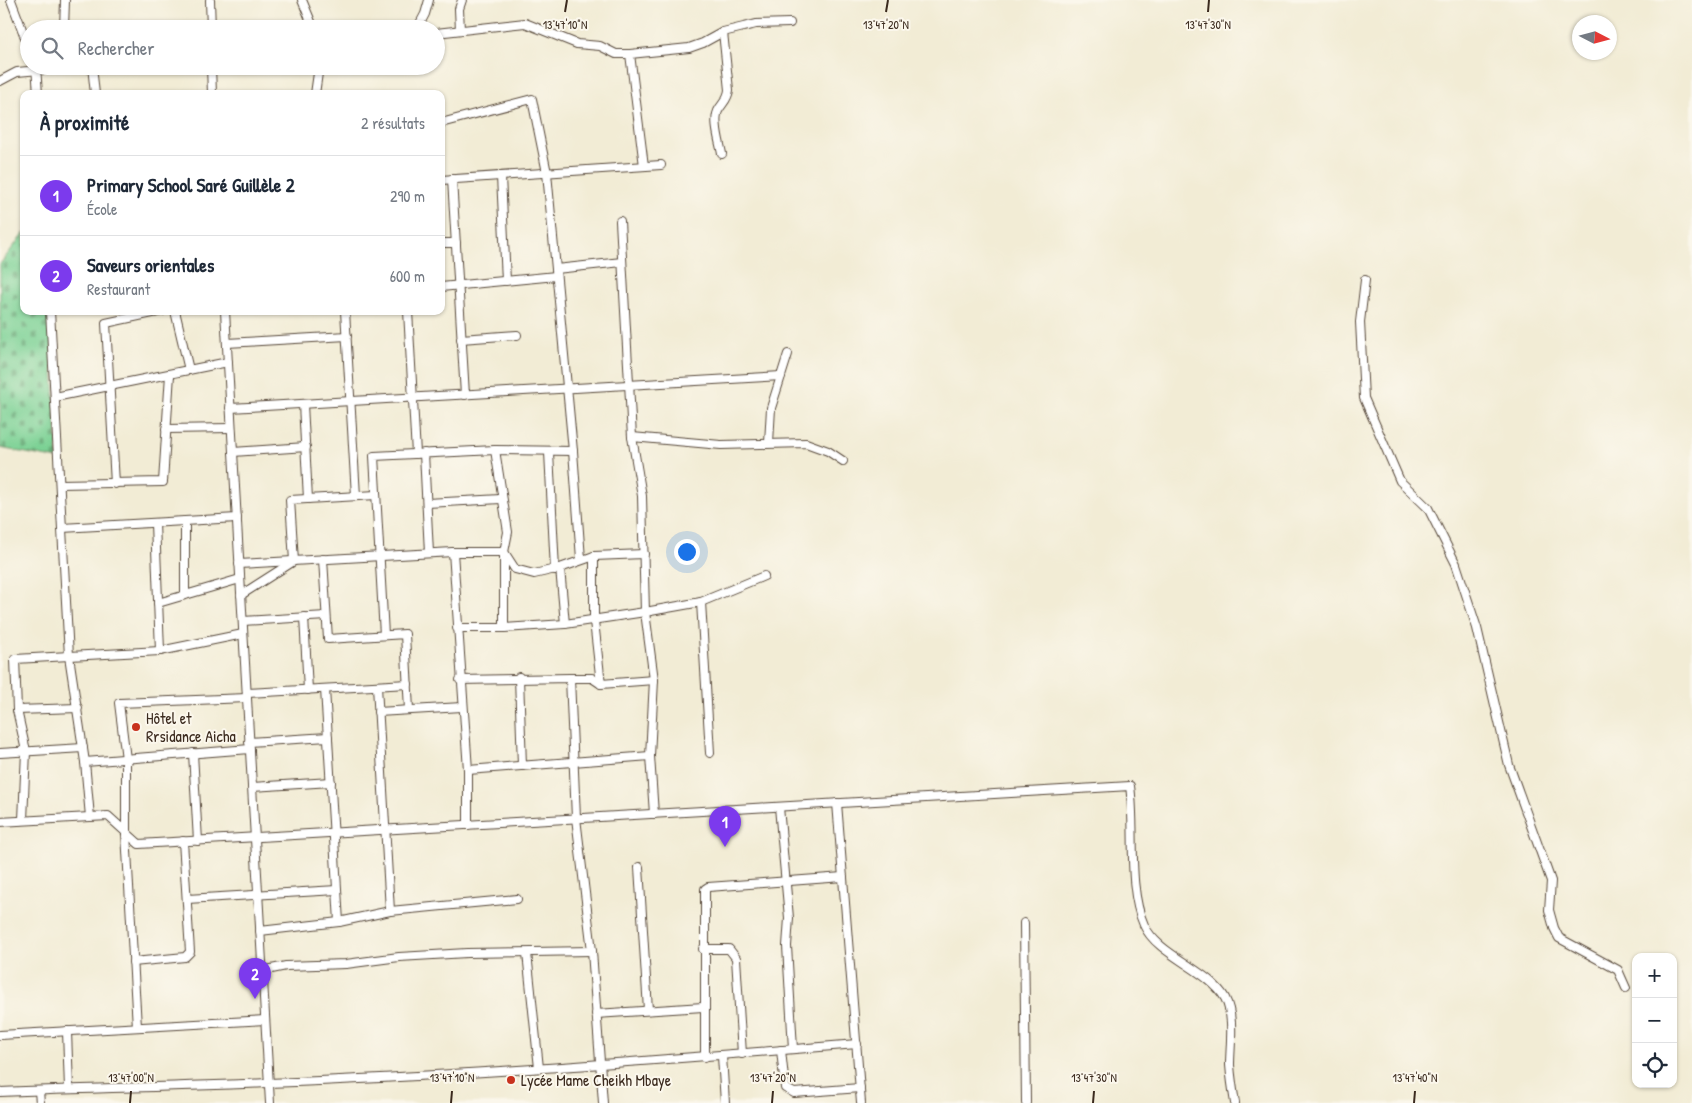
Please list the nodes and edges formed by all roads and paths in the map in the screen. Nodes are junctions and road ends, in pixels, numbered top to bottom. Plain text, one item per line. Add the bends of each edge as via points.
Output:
1 (11, 0) edge
2 (65, 0) edge
3 (210, 0) edge
4 (302, 0) edge
5 (429, 0) edge
6 (462, 0) edge
7 (64, 20) edge
8 (211, 20) edge
9 (310, 20) edge
10 (421, 20) edge
11 (790, 23) dead end
12 (20, 24) edge
13 (460, 30) junction
14 (445, 32) edge
15 (723, 32) junction
16 (630, 54) junction
17 (20, 71) edge
18 (37, 75) edge
19 (93, 75) edge
20 (211, 75) edge
21 (318, 75) edge
22 (0, 81) edge
23 (38, 90) edge
24 (95, 90) edge
25 (212, 90) edge
26 (316, 90) edge
27 (445, 122) edge
28 (722, 154) dead end
29 (661, 165) dead end
30 (644, 166) junction
31 (547, 173) junction
32 (500, 176) junction
33 (452, 179) junction
34 (445, 180) edge
35 (620, 221) dead end
36 (445, 243) edge
37 (456, 243) junction
38 (622, 262) junction
39 (556, 273) junction
40 (1365, 280) dead end
41 (506, 281) junction
42 (458, 286) junction
43 (445, 287) edge
44 (50, 315) edge
45 (119, 315) edge
46 (177, 315) edge
47 (225, 315) edge
48 (345, 315) edge
49 (408, 315) edge
50 (517, 335) dead end
51 (347, 336) junction
52 (461, 338) junction
53 (227, 343) junction
54 (788, 354) dead end
55 (228, 362) junction
56 (189, 370) junction
57 (170, 374) junction
58 (781, 376) junction
59 (629, 385) junction
60 (110, 386) junction
61 (566, 388) junction
62 (465, 395) junction
63 (55, 397) junction
64 (413, 398) junction
65 (350, 401) junction
66 (303, 404) junction
67 (230, 408) junction
68 (232, 428) junction
69 (166, 429) junction
70 (632, 437) junction
71 (769, 443) junction
72 (306, 448) junction
73 (495, 450) junction
74 (573, 451) junction
75 (233, 452) junction
76 (549, 452) junction
77 (420, 453) junction
78 (844, 461) dead end
79 (60, 484) junction
80 (115, 484) junction
81 (376, 495) junction
82 (356, 496) junction
83 (501, 498) junction
84 (308, 499) junction
85 (427, 504) junction
86 (237, 518) junction
87 (185, 521) junction
88 (155, 523) junction
89 (62, 528) junction
90 (453, 552) junction
91 (504, 552) junction
92 (430, 553) junction
93 (644, 554) junction
94 (380, 556) junction
95 (594, 556) junction
96 (323, 559) junction
97 (581, 559) junction
98 (294, 561) junction
99 (239, 564) junction
100 (558, 569) junction
101 (764, 576) dead end
102 (240, 579) junction
103 (185, 595) junction
104 (241, 596) junction
105 (701, 602) junction
106 (158, 603) junction
107 (645, 612) junction
108 (326, 616) junction
109 (304, 617) junction
110 (594, 620) junction
111 (242, 621) junction
112 (565, 624) junction
113 (457, 628) junction
114 (504, 628) junction
115 (243, 634) junction
116 (384, 635) junction
117 (160, 651) junction
118 (69, 656) junction
119 (519, 677) junction
120 (570, 678) junction
121 (460, 680) junction
122 (654, 680) junction
123 (408, 684) junction
124 (601, 684) junction
125 (377, 686) junction
126 (326, 689) junction
127 (308, 690) junction
128 (247, 696) junction
129 (462, 707) junction
130 (78, 708) junction
131 (17, 710) junction
132 (409, 710) junction
133 (378, 712) junction
134 (328, 737) junction
135 (250, 746) junction
136 (83, 748) junction
137 (0, 752) edge
138 (26, 752) junction
139 (193, 753) junction
140 (710, 754) dead end
141 (650, 756) junction
142 (126, 759) junction
143 (85, 762) junction
144 (572, 762) junction
145 (522, 766) junction
146 (468, 770) junction
147 (331, 782) junction
148 (252, 787) junction
149 (837, 803) junction
150 (779, 806) junction
151 (654, 814) junction
152 (90, 817) junction
153 (576, 818) junction
154 (23, 820) junction
155 (0, 822) edge
156 (468, 825) junction
157 (386, 830) junction
158 (126, 833) junction
159 (334, 833) junction
160 (255, 837) junction
161 (198, 841) junction
162 (183, 842) junction
163 (638, 866) dead end
164 (843, 877) junction
165 (786, 881) junction
166 (337, 890) junction
167 (258, 894) junction
168 (187, 899) junction
169 (517, 899) dead end
170 (390, 911) junction
171 (339, 922) junction
172 (1024, 923) dead end
173 (260, 931) junction
174 (703, 948) junction
175 (592, 951) junction
176 (527, 953) junction
177 (133, 962) junction
178 (262, 971) junction
179 (1626, 988) dead end
180 (703, 1007) junction
181 (648, 1010) junction
182 (596, 1014) junction
183 (265, 1020) junction
184 (137, 1027) junction
185 (67, 1031) junction
186 (0, 1035) edge
187 (857, 1044) junction
188 (793, 1049) junction
189 (781, 1050) junction
190 (742, 1054) junction
191 (722, 1056) junction
192 (705, 1058) junction
193 (600, 1065) junction
194 (539, 1068) junction
195 (269, 1083) junction
196 (860, 1088) junction
197 (69, 1089) junction
198 (40, 1090) junction
199 (0, 1092) edge
200 (40, 1103) edge
201 (270, 1103) edge
202 (602, 1103) edge
203 (725, 1103) edge
204 (861, 1103) edge
205 (1026, 1103) edge
206 (1235, 1103) edge

1 - 12 street
2 - 7 street
3 - 8 street
4 - 9 street
5 - 10 street
6 - 13 street
11 - 15 street via 756,24
13 - 14 street
13 - 16 street via 526,23 577,44
15 - 16 street via 688,48
15 - 28 street via 729,90 716,120
16 - 30 street
17 - 22 street
18 - 23 street
19 - 24 street
20 - 25 street
21 - 26 street
27 - 31 street via 532,99
29 - 30 street
30 - 31 street
31 - 32 street
31 - 39 street
32 - 33 street
32 - 41 street
33 - 34 street
33 - 37 street
35 - 38 street
36 - 37 street
37 - 42 street
38 - 39 street
38 - 59 street
39 - 41 street
39 - 61 street
40 - 179 street via 1360,322 1364,398 1400,481 1428,508 1456,564 1477,628 1509,765 1551,881 1549,910 1554,928 1559,938 1618,970
41 - 42 street
42 - 43 street
42 - 52 street
44 - 63 street
45 - 60 street via 106,324
46 - 56 street
47 - 53 street
48 - 51 street
49 - 64 street
50 - 52 street
51 - 53 street
51 - 65 street
52 - 62 street
53 - 55 street
54 - 58 street
55 - 56 street
55 - 67 street
56 - 57 street
57 - 60 street
57 - 69 street
58 - 59 street
58 - 71 street via 771,408
59 - 61 street
59 - 70 street
60 - 63 street
60 - 80 street
61 - 62 street
61 - 74 street
62 - 64 street
63 - 79 street
64 - 65 street
64 - 77 street
65 - 66 street
65 - 82 street
66 - 67 street
66 - 72 street
67 - 68 street
68 - 69 street
68 - 75 street
69 - 80 street via 162,482
70 - 71 street via 721,445
70 - 93 street via 642,496
71 - 78 street via 806,443
72 - 75 street
72 - 84 street
73 - 76 street
73 - 77 street
73 - 83 street
74 - 76 street
74 - 97 street
75 - 86 street
76 - 100 street
77 - 81 street via 374,456
77 - 85 street
79 - 80 street
79 - 89 street
81 - 82 street
81 - 94 street
82 - 84 street
83 - 85 street
83 - 91 street via 508,532
84 - 98 street via 290,500
85 - 92 street
86 - 87 street
86 - 99 street
87 - 88 street
87 - 103 street
88 - 89 street
88 - 106 street
89 - 118 street
90 - 91 street
90 - 92 street
90 - 113 street
91 - 100 street via 515,569 534,574
91 - 114 street
92 - 94 street
93 - 95 street
93 - 107 street
94 - 96 street
94 - 116 street
95 - 97 street
95 - 110 street
96 - 98 street
96 - 108 street
97 - 100 street
98 - 99 street
98 - 104 street
99 - 102 street
100 - 112 street
101 - 105 street
102 - 103 street
102 - 104 street
103 - 106 street
104 - 111 street
105 - 107 street
105 - 140 street
106 - 117 street
107 - 110 street
107 - 122 street
108 - 109 street
108 - 116 street via 328,639
109 - 111 street
109 - 127 street
110 - 112 street
110 - 124 street
111 - 115 street
112 - 114 street
113 - 114 street
113 - 121 street
115 - 117 street
115 - 128 street
116 - 123 street via 405,634
117 - 118 street
118 - 130 street
118 - 131 street via 14,659
119 - 120 street
119 - 121 street
119 - 145 street
120 - 124 street via 592,678
120 - 144 street
121 - 129 street
122 - 124 street
122 - 141 street
123 - 125 street
123 - 132 street
125 - 126 street
125 - 133 street
126 - 127 street
126 - 134 street
127 - 128 street
128 - 135 street
128 - 142 street via 119,703
129 - 132 street
129 - 146 street
130 - 131 street
130 - 136 street
131 - 138 street
132 - 133 street
133 - 157 street
134 - 135 street
134 - 147 street
135 - 139 street
135 - 148 street
136 - 138 street
136 - 143 street
137 - 138 street
138 - 154 street
139 - 142 street
139 - 161 street
141 - 144 street
141 - 151 street
142 - 143 street
142 - 158 street
143 - 152 street
144 - 145 street
144 - 153 street
145 - 146 street
146 - 156 street
147 - 148 street
147 - 159 street
148 - 160 street
149 - 150 street
149 - 164 street
149 - 206 street via 1130,786 1140,914 1152,937 1224,998 1230,1015 1230,1068
150 - 151 street
150 - 165 street
151 - 153 street
152 - 154 street
152 - 158 street via 108,816
153 - 156 street
153 - 175 street
154 - 155 street
156 - 157 street
157 - 159 street
157 - 170 street
158 - 162 street via 139,844
158 - 177 street
159 - 160 street
159 - 166 street
160 - 161 street
160 - 167 street
161 - 162 street
162 - 168 street
163 - 181 street
164 - 165 street
164 - 187 street
165 - 174 street via 704,889
165 - 188 street
166 - 167 street
166 - 171 street
167 - 168 street
167 - 173 street
168 - 177 street via 188,955
169 - 170 street
170 - 171 street
171 - 173 street
172 - 205 street
173 - 178 street
174 - 180 street
174 - 190 street via 729,949 736,958
175 - 176 street
175 - 182 street
176 - 178 street via 399,957 346,964 286,966
176 - 194 street
177 - 184 street
178 - 183 street
180 - 181 street
180 - 192 street
181 - 182 street
182 - 193 street
183 - 184 street
183 - 195 street
184 - 185 street
185 - 186 street
185 - 197 street
187 - 188 street
187 - 196 street
188 - 189 street
189 - 190 street
189 - 196 street via 788,1091
190 - 191 street
191 - 192 street
191 - 203 street
192 - 193 street
193 - 194 street
193 - 202 street
194 - 195 street
195 - 197 street
195 - 201 street
196 - 204 street
197 - 198 street
198 - 199 street
198 - 200 street

